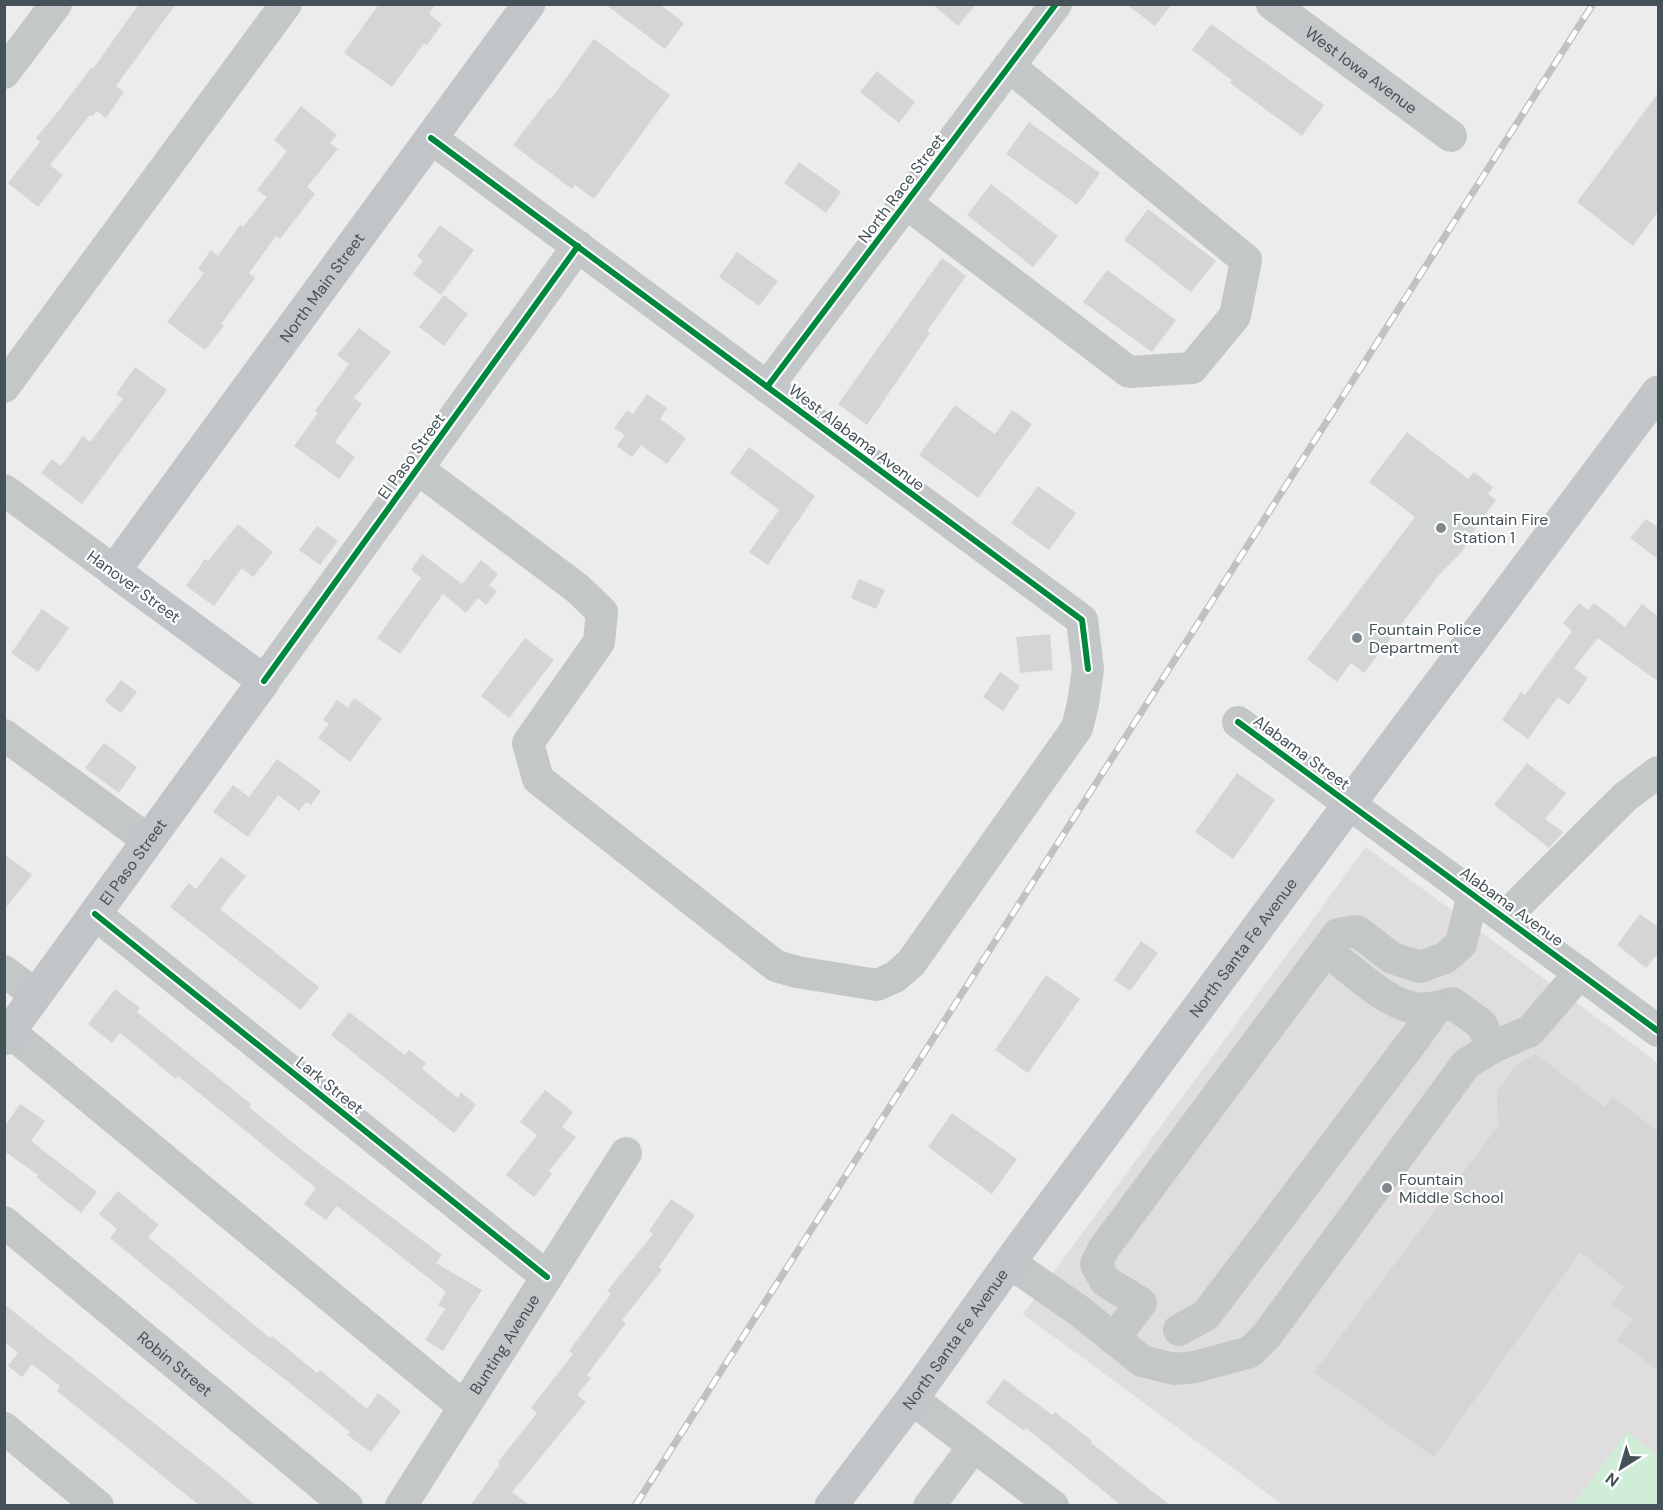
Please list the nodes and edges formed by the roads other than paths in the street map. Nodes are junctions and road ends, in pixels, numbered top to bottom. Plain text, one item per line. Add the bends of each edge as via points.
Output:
1 (56, 4) edge
2 (286, 4) edge
3 (529, 4) edge
4 (1056, 4) edge
5 (1272, 4) edge
6 (1009, 66) junction
7 (4, 74) edge
8 (1451, 135) dead end
9 (431, 138) junction
10 (906, 202) junction
11 (578, 246) junction
12 (4, 387) edge
13 (767, 387) junction
14 (1659, 392) edge
15 (418, 469) junction
16 (4, 490) edge
17 (114, 571) junction
18 (264, 681) junction
19 (1238, 722) dead end
20 (4, 735) edge
21 (1659, 772) edge
22 (1350, 803) junction
23 (148, 840) junction
24 (1473, 894) junction
25 (95, 914) junction
26 (1505, 917) junction
27 (1323, 956) junction
28 (4, 971) edge
29 (1580, 973) junction
30 (36, 995) junction
31 (1436, 1008) junction
32 (1659, 1031) edge
33 (7, 1036) edge
34 (1493, 1047) junction
35 (626, 1153) dead end
36 (4, 1222) edge
37 (1010, 1263) junction
38 (548, 1277) junction
39 (1141, 1303) junction
40 (1179, 1330) junction
41 (1114, 1339) junction
42 (1195, 1367) junction
43 (912, 1399) junction
44 (464, 1407) junction
45 (4, 1428) edge
46 (974, 1446) junction
47 (98, 1506) edge
48 (347, 1506) edge
49 (401, 1506) edge
50 (831, 1506) edge
51 (929, 1506) edge
52 (1053, 1506) edge

1 - 7 street
2 - 12 street
3 - 9 main road, North Main Street
4 - 6 street, North Race Street
5 - 8 street, West Iowa Avenue
6 - 10 street, North Race Street
6 - 10 street via 1246,260 1235,316 1192,369 1129,372
9 - 11 street, West Alabama Avenue
9 - 17 main road, North Main Street
10 - 13 street, North Race Street
11 - 13 street, West Alabama Avenue
11 - 15 street, El Paso Street
13 - 15 street, West Alabama Avenue via 1082,620 1088,669 1077,728 911,963 895,977 876,985 776,966 538,779 528,743 599,642 602,612 577,588
14 - 22 main road, North Santa Fe Avenue
15 - 18 street, El Paso Street
16 - 17 street, Hanover Street
17 - 18 main road, Hanover Street
18 - 23 main road, El Paso Street
19 - 22 street, Alabama Street
20 - 23 street
21 - 26 street via 1625,797
22 - 24 street, Alabama Avenue
22 - 37 main road, North Santa Fe Avenue
23 - 25 main road, El Paso Street
24 - 26 street, Alabama Avenue
24 - 27 street via 1461,944 1445,958 1420,968 1392,958 1357,931 1338,934
25 - 30 main road, El Paso Street
25 - 38 street, Lark Street
26 - 29 street, Alabama Avenue
27 - 31 street via 1333,956 1390,999 1412,1008
27 - 39 street via 1104,1248 1096,1264 1105,1281
28 - 30 street
29 - 32 street, Alabama Avenue
29 - 34 street via 1530,1031
30 - 33 main road, El Paso Street
31 - 34 street via 1452,1003 1481,1024
31 - 40 street via 1206,1315
33 - 44 street
34 - 42 street via 1466,1064 1267,1335 1250,1352
35 - 38 street, Bunting Avenue
36 - 48 street, Robin Street
37 - 41 street
37 - 43 main road, North Santa Fe Avenue
38 - 44 street, Bunting Avenue
39 - 40 street
39 - 41 street
40 - 42 street
41 - 42 street via 1142,1361 1174,1369
43 - 46 street
43 - 50 main road, North Santa Fe Avenue
44 - 49 street, Bunting Avenue
45 - 47 street
46 - 51 street
46 - 52 street

